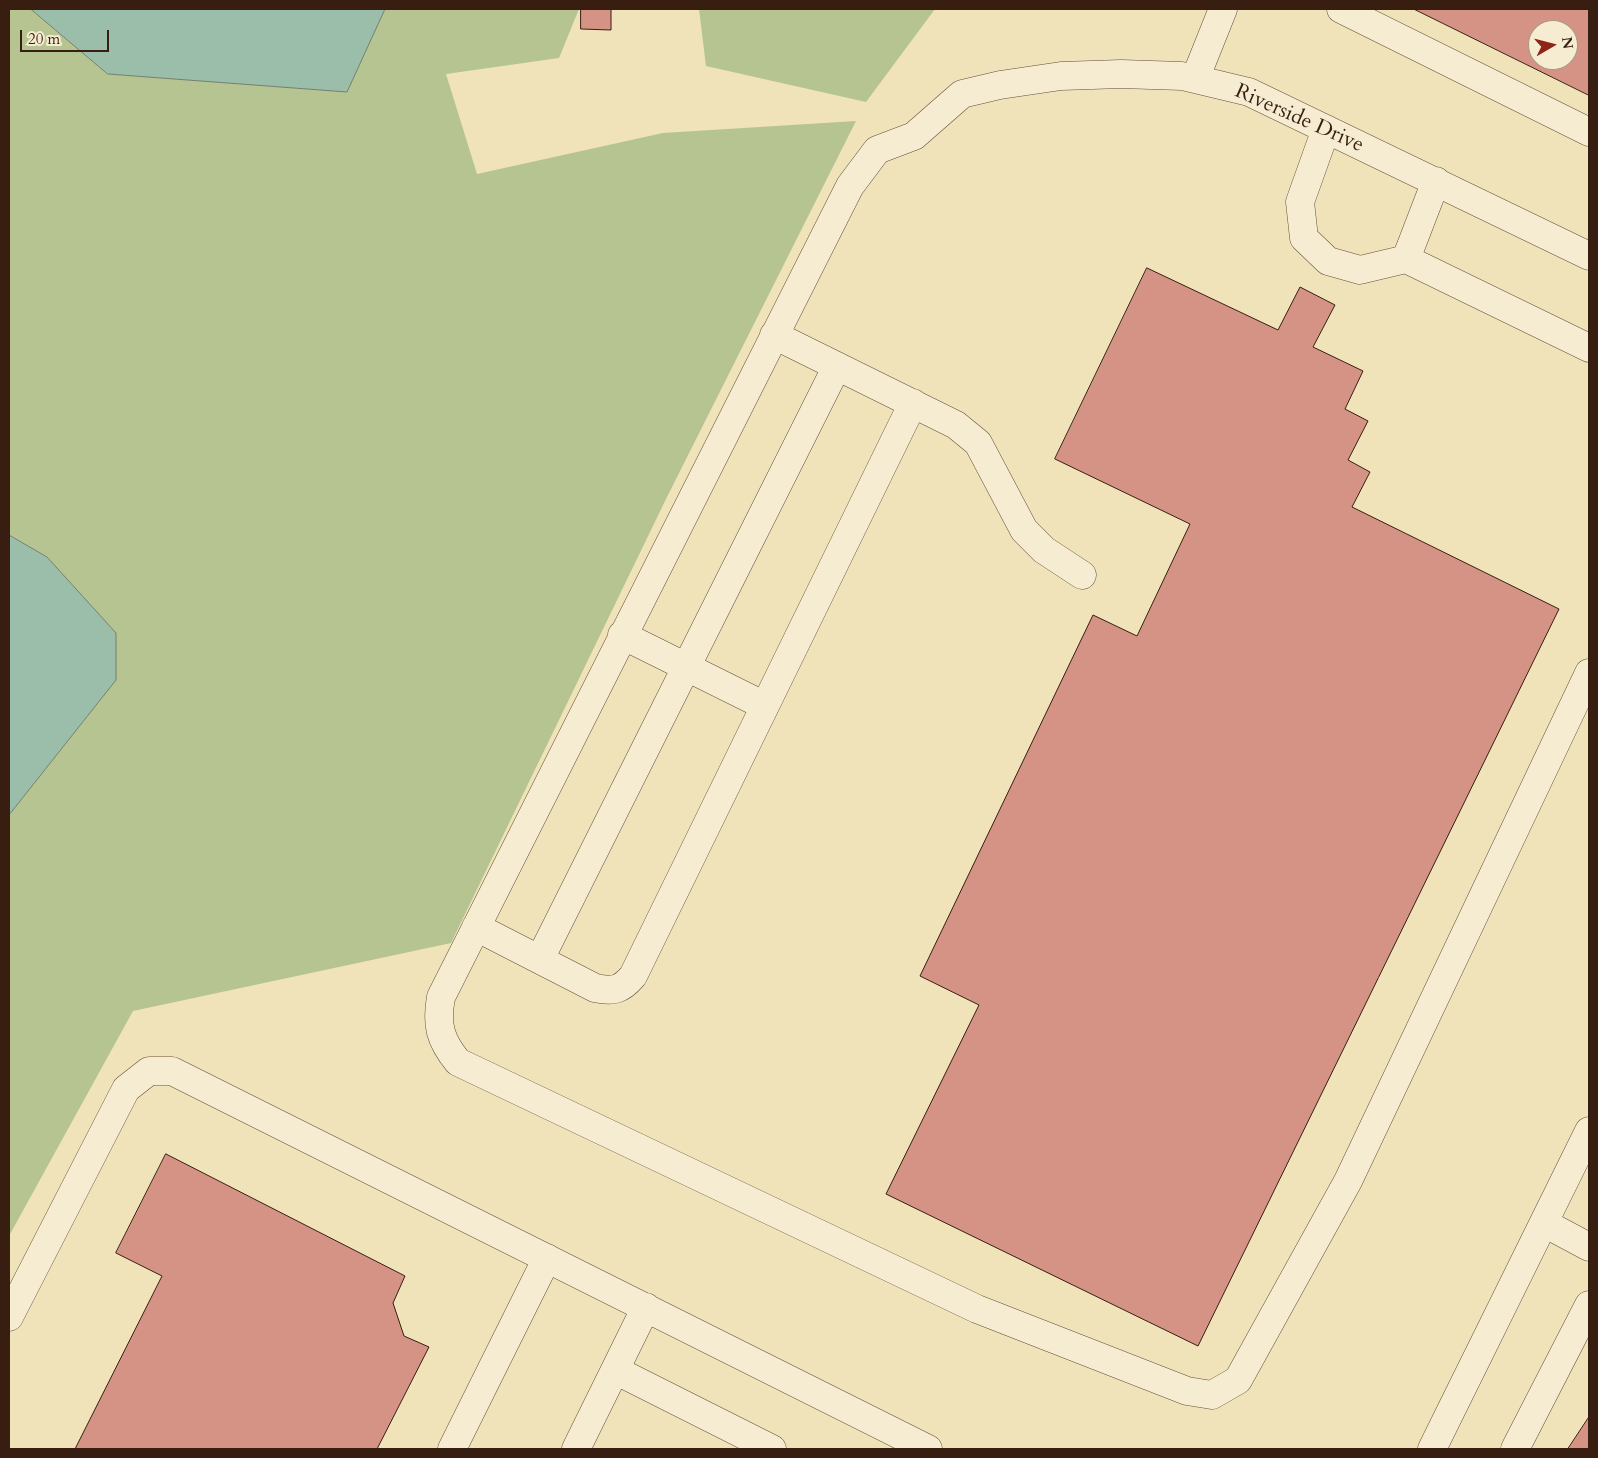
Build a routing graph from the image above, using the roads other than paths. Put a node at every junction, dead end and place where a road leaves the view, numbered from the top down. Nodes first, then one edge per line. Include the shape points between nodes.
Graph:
1 (1224, 9) edge
2 (1341, 9) edge
3 (1195, 79) junction
4 (1326, 129) junction
5 (1589, 132) edge
6 (1436, 182) junction
7 (1589, 256) edge
8 (1406, 259) junction
9 (774, 336) junction
10 (1589, 348) edge
11 (837, 366) junction
12 (913, 403) junction
13 (1082, 575) dead end
14 (622, 635) junction
15 (687, 667) junction
16 (1589, 673) edge
17 (765, 706) junction
18 (476, 926) junction
19 (540, 959) junction
20 (1589, 1132) edge
21 (1544, 1223) junction
22 (1589, 1246) edge
23 (547, 1258) junction
24 (1589, 1305) edge
25 (646, 1307) junction
26 (9, 1317) edge
27 (615, 1370) junction
28 (452, 1449) edge
29 (576, 1449) edge
30 (772, 1449) edge
31 (928, 1449) edge
32 (1432, 1449) edge
33 (1515, 1449) edge

1 - 3 street
2 - 5 street
3 - 4 street, Riverside Drive via 1249,92
3 - 9 street, Riverside Drive via 1121,74 1060,76 962,94 914,136 877,150 850,186
4 - 6 street, Riverside Drive
4 - 8 street via 1300,202 1304,238 1328,261 1360,270
6 - 7 street, Riverside Drive
6 - 8 street
8 - 10 street
9 - 11 street
9 - 14 street
11 - 12 street
11 - 15 street
12 - 13 street via 956,425 978,442 1024,530 1044,550
12 - 17 street
14 - 15 street
14 - 18 street
15 - 17 street
15 - 19 street
16 - 18 street via 1348,1181 1238,1380 1212,1395 1187,1391 977,1309 458,1062 446,1046 438,1018 441,996
17 - 19 street via 633,976 624,986 608,991
18 - 19 street
20 - 21 street
21 - 22 street
21 - 32 street
23 - 25 street
23 - 26 street via 172,1071 149,1071 126,1088
23 - 28 street
24 - 33 street
25 - 27 street
25 - 31 street
27 - 29 street
27 - 30 street

